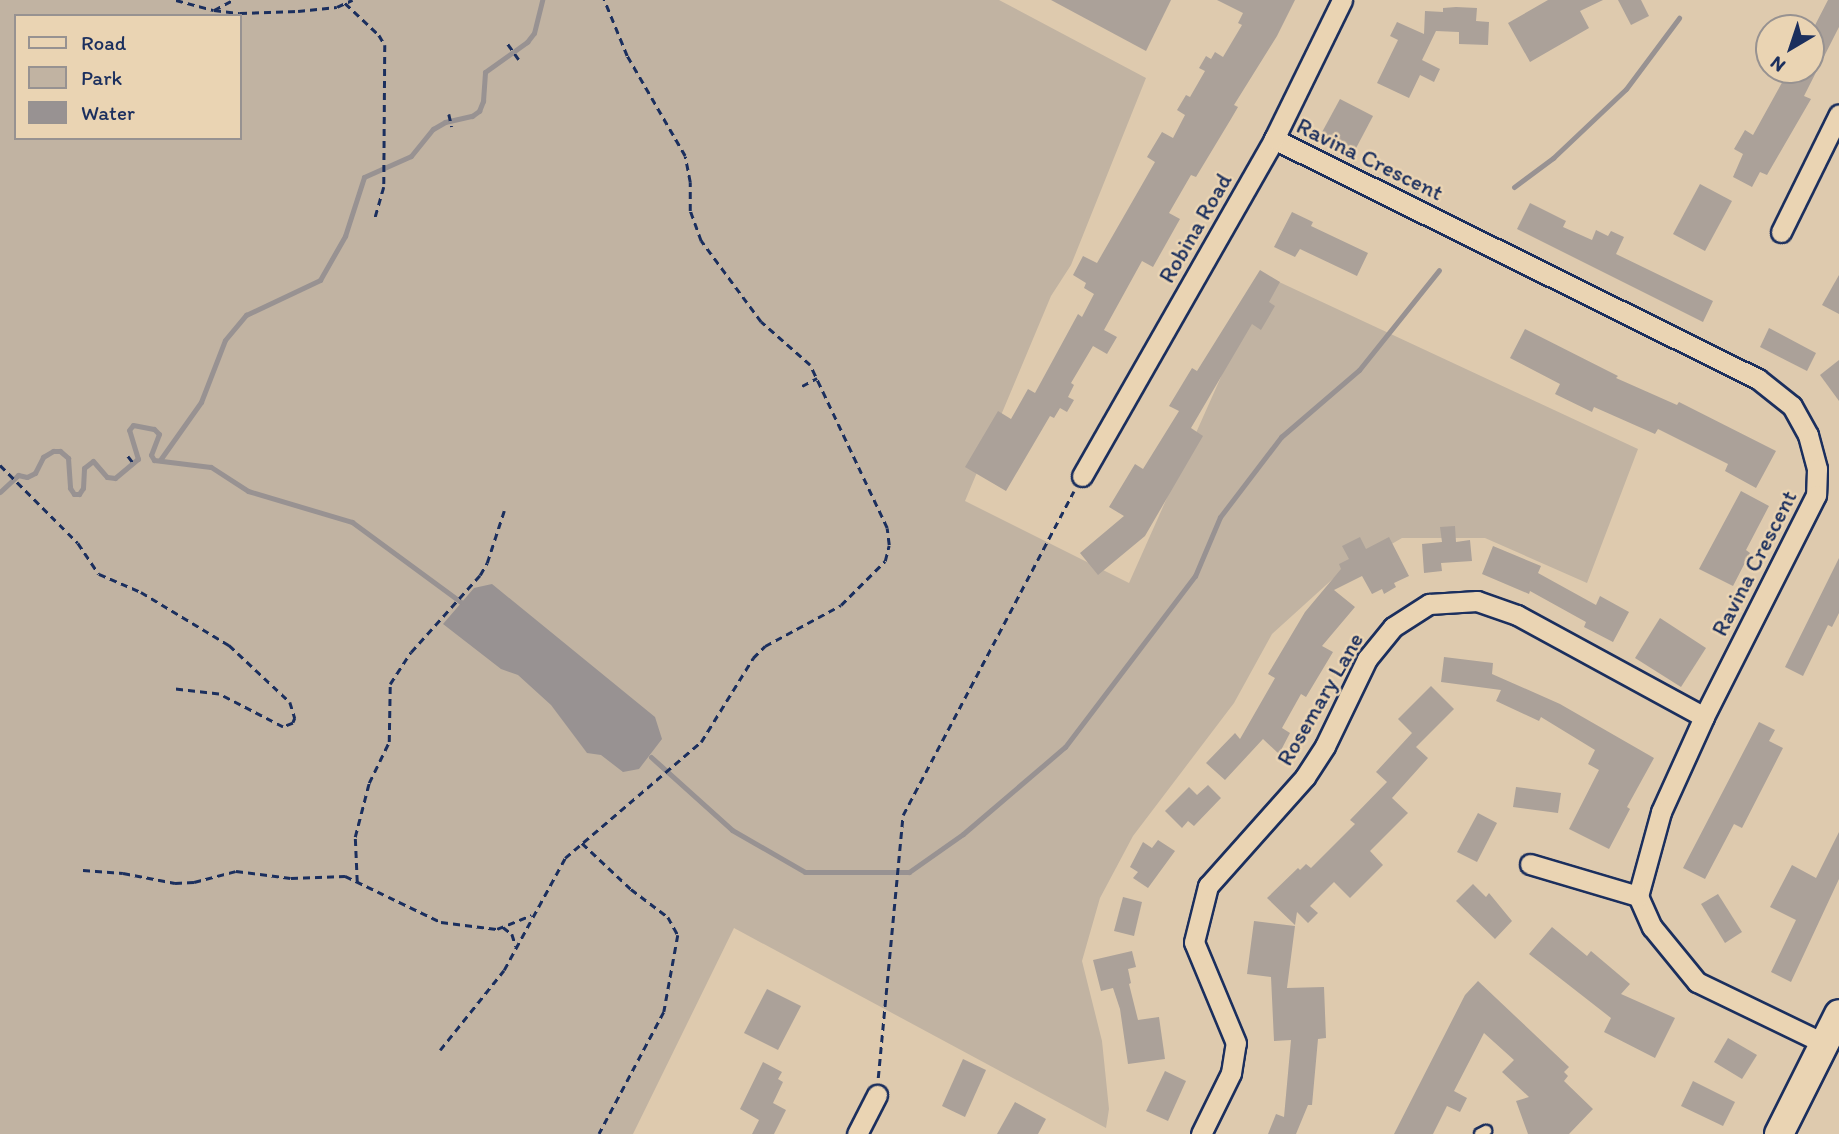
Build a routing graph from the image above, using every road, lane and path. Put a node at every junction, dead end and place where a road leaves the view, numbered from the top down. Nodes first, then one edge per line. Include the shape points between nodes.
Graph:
1 (176, 0) edge
2 (233, 0) edge
3 (352, 0) edge
4 (604, 0) edge
5 (1342, 0) edge
6 (345, 3) junction
7 (214, 10) junction
8 (508, 44) dead end
9 (519, 60) dead end
10 (449, 114) dead end
11 (1839, 114) edge
12 (452, 127) dead end
13 (1274, 139) junction
14 (374, 221) dead end
15 (1781, 232) dead end
16 (817, 378) junction
17 (802, 386) dead end
18 (128, 456) dead end
19 (0, 465) edge
20 (135, 465) dead end
21 (1082, 476) joint
22 (503, 511) dead end
23 (175, 689) dead end
24 (1703, 717) junction
25 (582, 843) junction
26 (1530, 864) dead end
27 (83, 870) dead end
28 (357, 882) junction
29 (1638, 896) junction
30 (534, 914) junction
31 (503, 927) junction
32 (516, 946) junction
33 (1839, 1014) edge
34 (1825, 1044) junction
35 (440, 1050) dead end
36 (877, 1095) joint
37 (599, 1134) edge
38 (857, 1134) edge
39 (1201, 1134) edge
40 (1779, 1134) edge

1 - 7 path
2 - 7 path
3 - 6 path
4 - 16 path via 627,56 685,156 690,211 701,241 753,314 799,354
5 - 13 street, Robina Road
6 - 7 path via 298,11
6 - 14 path via 385,45 383,197
8 - 9 path
10 - 12 path
11 - 15 street
13 - 21 street, Robina Road
13 - 24 street, Ravina Crescent via 1758,379 1792,406 1808,435 1817,469 1816,495
16 - 17 path
16 - 25 path via 887,528 885,561 841,606 765,646 752,658 701,742
18 - 20 path
19 - 23 path via 78,543 99,574 141,592 229,645 290,702 295,718 283,727 219,694
21 - 36 path via 903,816
22 - 28 path via 480,575 411,652 390,684 389,742 369,783 355,837
24 - 29 street, Ravina Crescent via 1661,812
24 - 39 street, Rosemary Lane via 1517,615 1477,601 1429,604 1393,627 1367,659 1325,747 1305,777 1208,886 1194,942 1236,1043 1231,1073
25 - 30 path via 565,858
25 - 37 path via 668,917 678,935 664,1012
26 - 29 street
27 - 28 path via 175,883 236,871 292,878 345,876
28 - 31 path via 441,922
29 - 34 street via 1652,927 1697,982
30 - 31 path
30 - 32 path
31 - 32 path
32 - 35 path via 504,970
33 - 34 main road
34 - 40 main road
36 - 38 street

